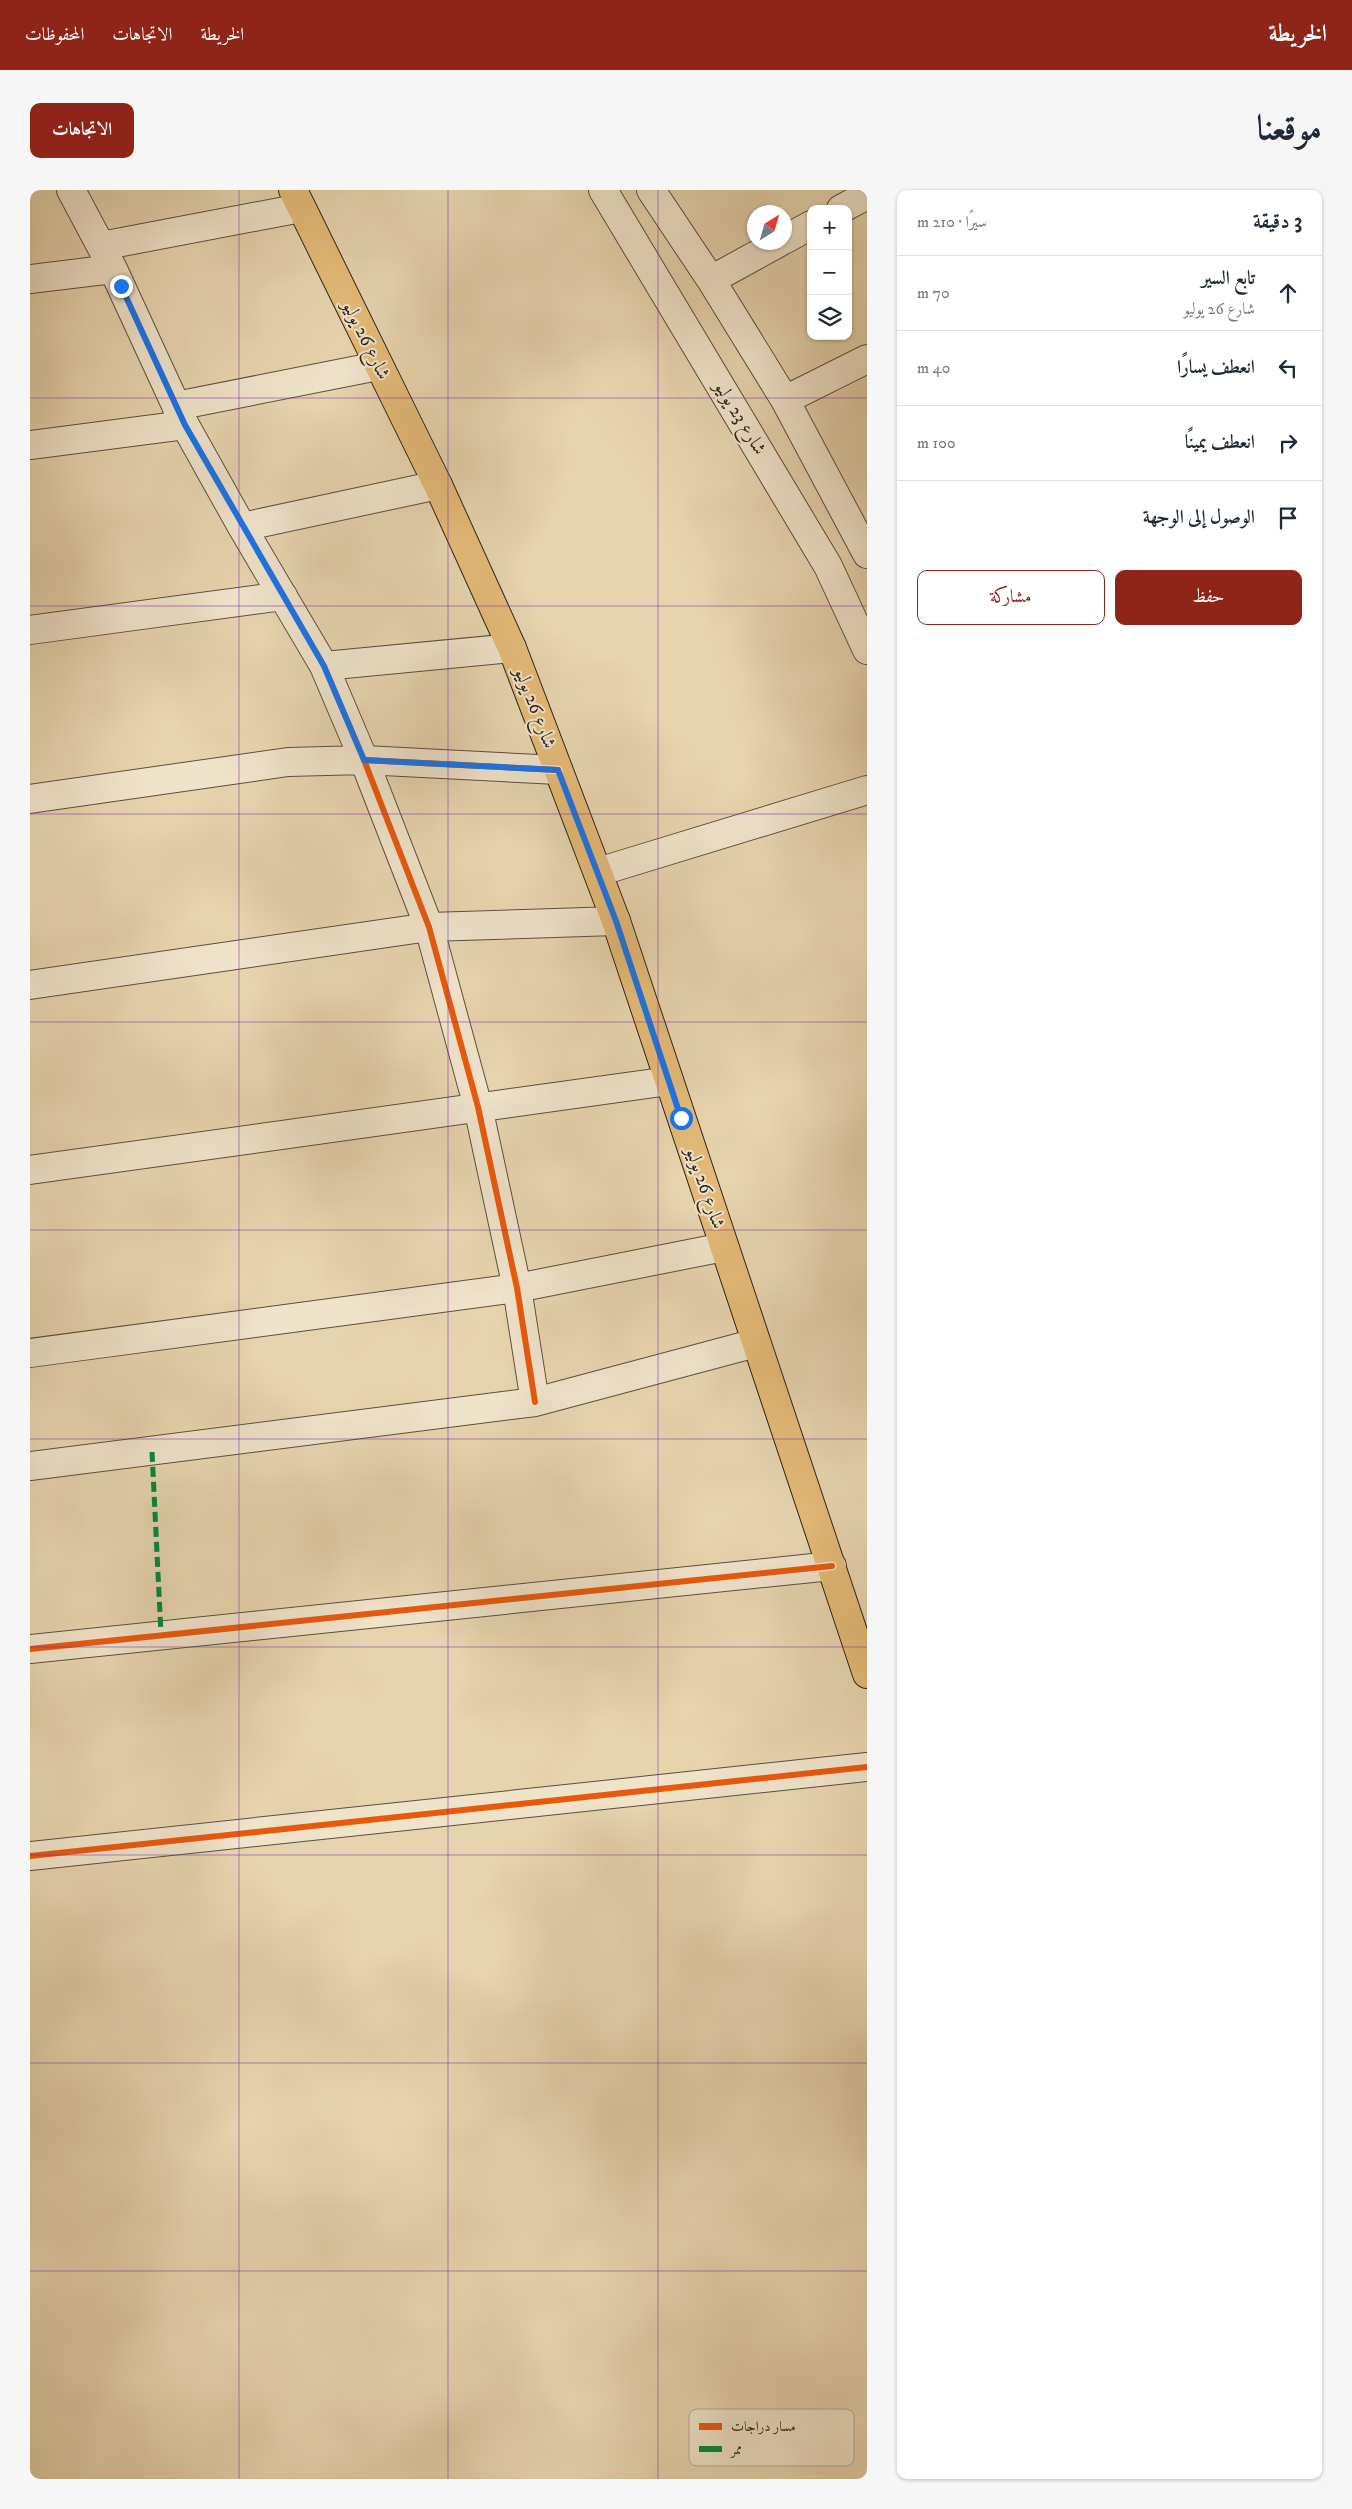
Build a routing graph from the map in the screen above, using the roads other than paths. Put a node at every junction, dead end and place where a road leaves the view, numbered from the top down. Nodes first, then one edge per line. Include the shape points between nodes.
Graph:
1 (71, 190) edge
2 (603, 190) edge
3 (651, 190) edge
4 (867, 195) edge
5 (297, 199) edge
6 (848, 205) edge
7 (807, 227) edge
8 (792, 236) edge
9 (765, 250) edge
10 (107, 257) junction
11 (30, 279) edge
12 (711, 280) junction
13 (867, 359) edge
14 (378, 366) junction
15 (785, 400) junction
16 (181, 415) junction
17 (30, 445) edge
18 (438, 485) junction
19 (242, 527) junction
20 (866, 551) edge
21 (283, 596) junction
22 (30, 630) edge
23 (512, 648) junction
24 (867, 650) edge
25 (324, 666) junction
26 (364, 760) junction
27 (558, 770) junction
28 (867, 790) edge
29 (30, 798) edge
30 (598, 872) junction
31 (616, 921) junction
32 (429, 927) junction
33 (30, 985) edge
34 (668, 1081) junction
35 (478, 1107) junction
36 (30, 1170) edge
37 (724, 1247) junction
38 (517, 1288) junction
39 (756, 1343) junction
40 (30, 1352) edge
41 (535, 1402) junction
42 (30, 1466) edge
43 (832, 1566) junction
44 (30, 1649) edge
45 (867, 1674) edge
46 (867, 1767) edge
47 (30, 1856) edge

1 - 10 street
2 - 24 street, شارع 23 يوليو via 828,566
3 - 12 street
4 - 6 street
5 - 10 street
5 - 14 main road, شارع 26 يوليو
7 - 8 street
9 - 12 street
10 - 11 street
10 - 16 street
12 - 15 street
13 - 15 street
14 - 16 street
14 - 18 main road, شارع 26 يوليو
15 - 20 street
16 - 17 street
16 - 19 street
18 - 19 street
18 - 23 main road, شارع 26 يوليو
19 - 21 street
21 - 22 street
21 - 25 street
23 - 25 street
23 - 27 main road, شارع 26 يوليو
25 - 26 street
26 - 27 street
26 - 29 street via 288,762
26 - 32 street
27 - 30 main road, شارع 26 يوليو
28 - 30 street
30 - 31 main road, شارع 26 يوليو
31 - 32 street
31 - 34 main road, شارع 26 يوليو
32 - 33 street
32 - 35 street
34 - 35 street
34 - 37 main road, شارع 26 يوليو
35 - 36 street
35 - 38 street
37 - 38 street
37 - 39 main road, شارع 26 يوليو
38 - 40 street
38 - 41 street
39 - 41 street
39 - 43 main road, شارع 26 يوليو
41 - 42 street
43 - 44 street
43 - 45 main road, شارع 26 يوليو
46 - 47 street

